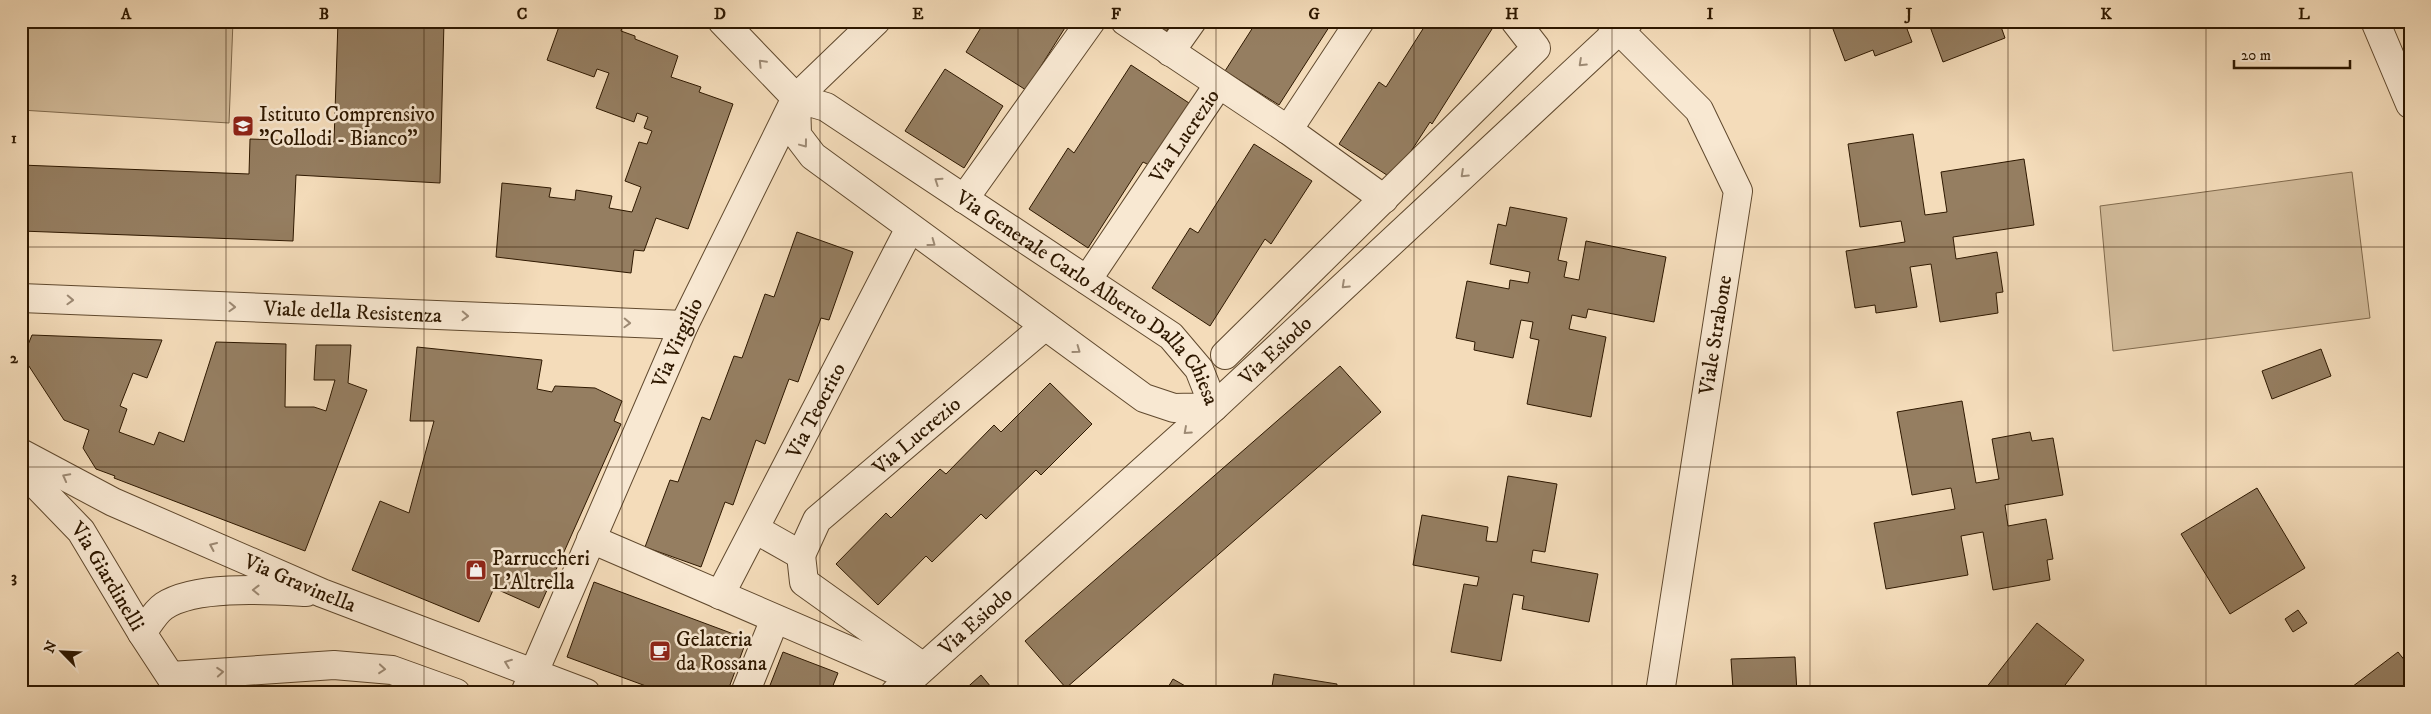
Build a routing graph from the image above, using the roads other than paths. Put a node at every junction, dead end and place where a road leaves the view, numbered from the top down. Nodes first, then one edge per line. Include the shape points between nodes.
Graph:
1 (722, 21) edge
2 (876, 21) edge
3 (1091, 21) edge
4 (1125, 21) edge
5 (1192, 21) edge
6 (1360, 21) edge
7 (1515, 21) edge
8 (2375, 21) edge
9 (1619, 24) edge
10 (1170, 52) junction
11 (1219, 84) junction
12 (796, 98) junction
13 (2410, 104) edge
14 (1288, 130) junction
15 (964, 199) junction
16 (1384, 199) junction
17 (910, 228) junction
18 (1087, 280) junction
19 (21, 298) edge
20 (684, 325) junction
21 (1045, 326) junction
22 (1225, 355) dead end
23 (1214, 407) junction
24 (21, 454) edge
25 (21, 469) edge
26 (755, 529) junction
27 (591, 539) junction
28 (801, 555) junction
29 (322, 593) junction
30 (720, 595) junction
31 (775, 618) junction
32 (142, 633) junction
33 (909, 679) edge
34 (529, 682) edge
35 (176, 684) edge
36 (455, 692) edge
37 (447, 693) edge
38 (586, 693) edge
39 (745, 693) edge
40 (1660, 693) edge

12 -> 1 street
2 - 12 street, Via Virgilio
3 - 15 street
4 - 10 street
5 - 10 street
6 - 14 street
7 - 16 street, Via Esiodo via 1536,48
8 - 13 street
9 -> 23 street, Via Esiodo
9 - 40 street, Viale Strabone via 1699,110 1738,191
10 - 11 street
11 - 14 street, Via Lucrezio
11 - 18 street, Via Lucrezio
15 -> 12 street, Via Generale Carlo Alberto Dalla Chiesa via 826,107
12 -> 17 street, Via Generale Carlo Alberto Dalla Chiesa via 797,135 813,156
12 - 20 street, Via Virgilio
14 - 16 street, Via Lucrezio
15 - 18 street, Via Generale Carlo Alberto Dalla Chiesa
16 - 22 street, Via Esiodo
17 -> 21 street, Via Generale Carlo Alberto Dalla Chiesa
17 - 26 street, Via Teocrito
18 - 23 street, Via Generale Carlo Alberto Dalla Chiesa via 1171,336 1199,369
19 -> 20 street, Viale della Resistenza
20 - 27 street, Via Virgilio
21 -> 23 street, Via Generale Carlo Alberto Dalla Chiesa via 1144,398 1174,408
21 - 28 street, Via Lucrezio via 817,520
23 -> 33 street, Via Esiodo
29 -> 24 street, Via Gravinella via 114,502
25 - 32 street, Via Giardinelli via 81,531
26 - 28 street
26 - 30 street, Via Teocrito
27 - 30 street
27 - 34 street, Via Virgilio
28 - 33 street via 804,582
29 -> 32 street via 251,590 184,597 162,607
34 -> 29 street, Via Gravinella
30 - 31 street
31 - 33 street
31 - 39 street
32 - 35 street, Via Giardinelli
34 - 38 street, Via Gravinella
35 -> 36 street via 334,665 392,670
36 - 37 street

